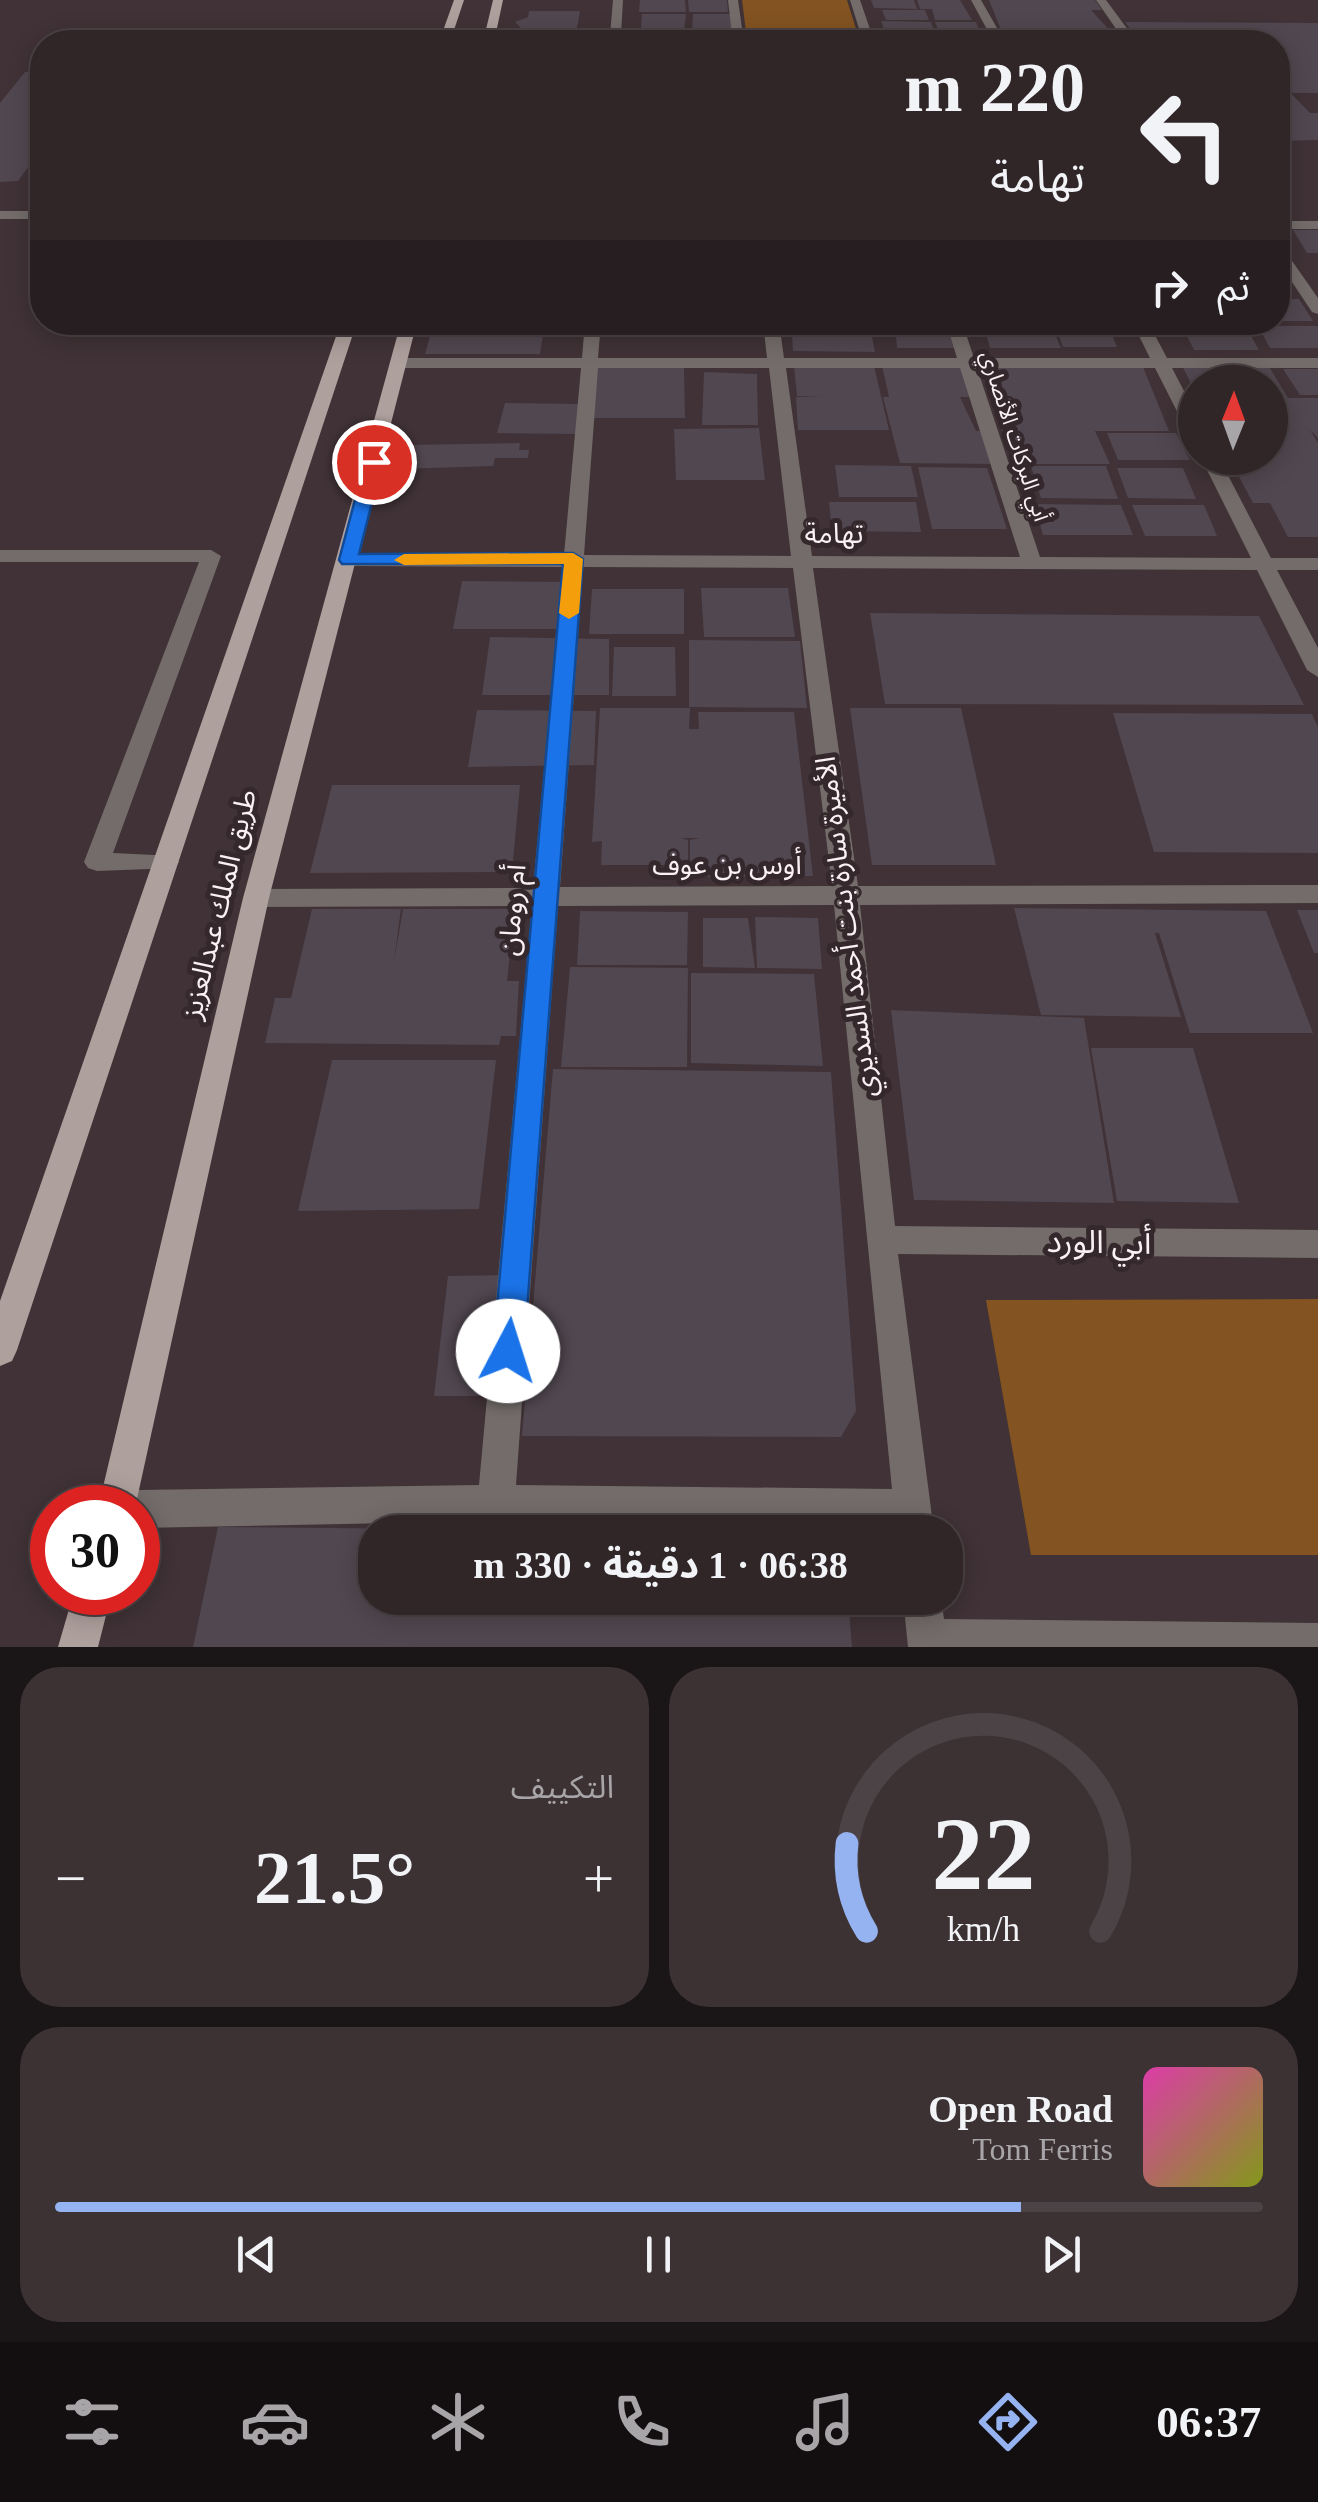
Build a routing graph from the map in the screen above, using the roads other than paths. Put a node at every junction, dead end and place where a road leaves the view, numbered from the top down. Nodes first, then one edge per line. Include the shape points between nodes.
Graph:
1 (459, 0) edge
2 (498, 0) edge
3 (618, 0) edge
4 (733, 0) edge
5 (855, 0) edge
6 (976, 0) edge
7 (1101, 0) edge
8 (448, 30) edge
9 (491, 30) edge
10 (616, 30) edge
11 (737, 30) edge
12 (865, 30) edge
13 (992, 30) edge
14 (1122, 30) edge
15 (0, 200) edge
16 (30, 206) edge
17 (30, 209) edge
18 (0, 215) edge
19 (1290, 225) edge
20 (1318, 226) edge
21 (1290, 268) edge
22 (1318, 309) edge
23 (345, 335) edge
24 (406, 335) edge
25 (591, 335) edge
26 (773, 335) edge
27 (958, 335) edge
28 (1146, 335) edge
29 (590, 360) junction
30 (776, 361) junction
31 (967, 361) junction
32 (399, 362) junction
33 (1160, 362) junction
34 (1318, 363) edge
35 (1178, 396) edge
36 (1219, 475) edge
37 (0, 556) edge
38 (573, 559) junction
39 (348, 560) junction
40 (800, 561) junction
41 (1032, 563) junction
42 (1265, 564) junction
43 (1318, 564) edge
44 (1318, 670) edge
45 (166, 862) junction
46 (1318, 894) edge
47 (546, 896) junction
48 (846, 896) junction
49 (256, 898) junction
50 (880, 1240) junction
51 (1318, 1244) edge
52 (0, 1350) edge
53 (121, 1485) edge
54 (496, 1502) junction
55 (160, 1509) edge
56 (797, 1515) edge
57 (912, 1515) edge
58 (87, 1615) edge
59 (924, 1615) edge
60 (927, 1642) edge
61 (1318, 1644) edge
62 (78, 1647) edge

1 - 8 main road
2 - 9 main road
3 - 10 street
4 - 11 street
5 - 12 street
6 - 13 street
7 - 14 street
15 - 16 street
17 - 18 street
19 - 20 street
21 - 22 street
23 - 45 main road, طريق الملك عبدالعزيز
24 - 32 main road, طريق الملك عبدالعزيز
25 - 29 street, أم رومان
26 - 30 street, الأميرة سارة بنت أحمد السديري
27 - 31 street, أبي البركات الأنصاري
28 - 33 street
29 - 30 street
29 - 32 street
29 - 38 street, أم رومان
30 - 31 street
30 - 40 street, الأميرة سارة بنت أحمد السديري
31 - 33 street
31 - 41 street, أبي البركات الأنصاري
32 - 39 main road, طريق الملك عبدالعزيز
33 - 34 street
33 - 35 street
36 - 42 street
37 - 45 street via 211,556 96,862
38 - 39 street, تهامة
38 - 40 street, تهامة
38 - 47 street, أم رومان
39 - 49 main road, طريق الملك عبدالعزيز
40 - 41 street, تهامة
40 - 48 street, الأميرة سارة بنت أحمد السديري
41 - 42 street, تهامة
42 - 43 street, تهامة
42 - 44 street
45 - 52 main road, طريق الملك عبدالعزيز
46 - 48 street, أوس بن عوف
47 - 48 street, أوس بن عوف
47 - 49 street, أوس بن عوف
47 - 54 street, أم رومان
48 - 50 street, الأميرة سارة بنت أحمد السديري
49 - 53 main road, طريق الملك عبدالعزيز
50 - 51 street, أبي الورد
50 - 57 street, الأميرة سارة بنت أحمد السديري
54 - 55 street
54 - 56 street
58 - 62 main road
59 - 60 street
60 - 61 street

